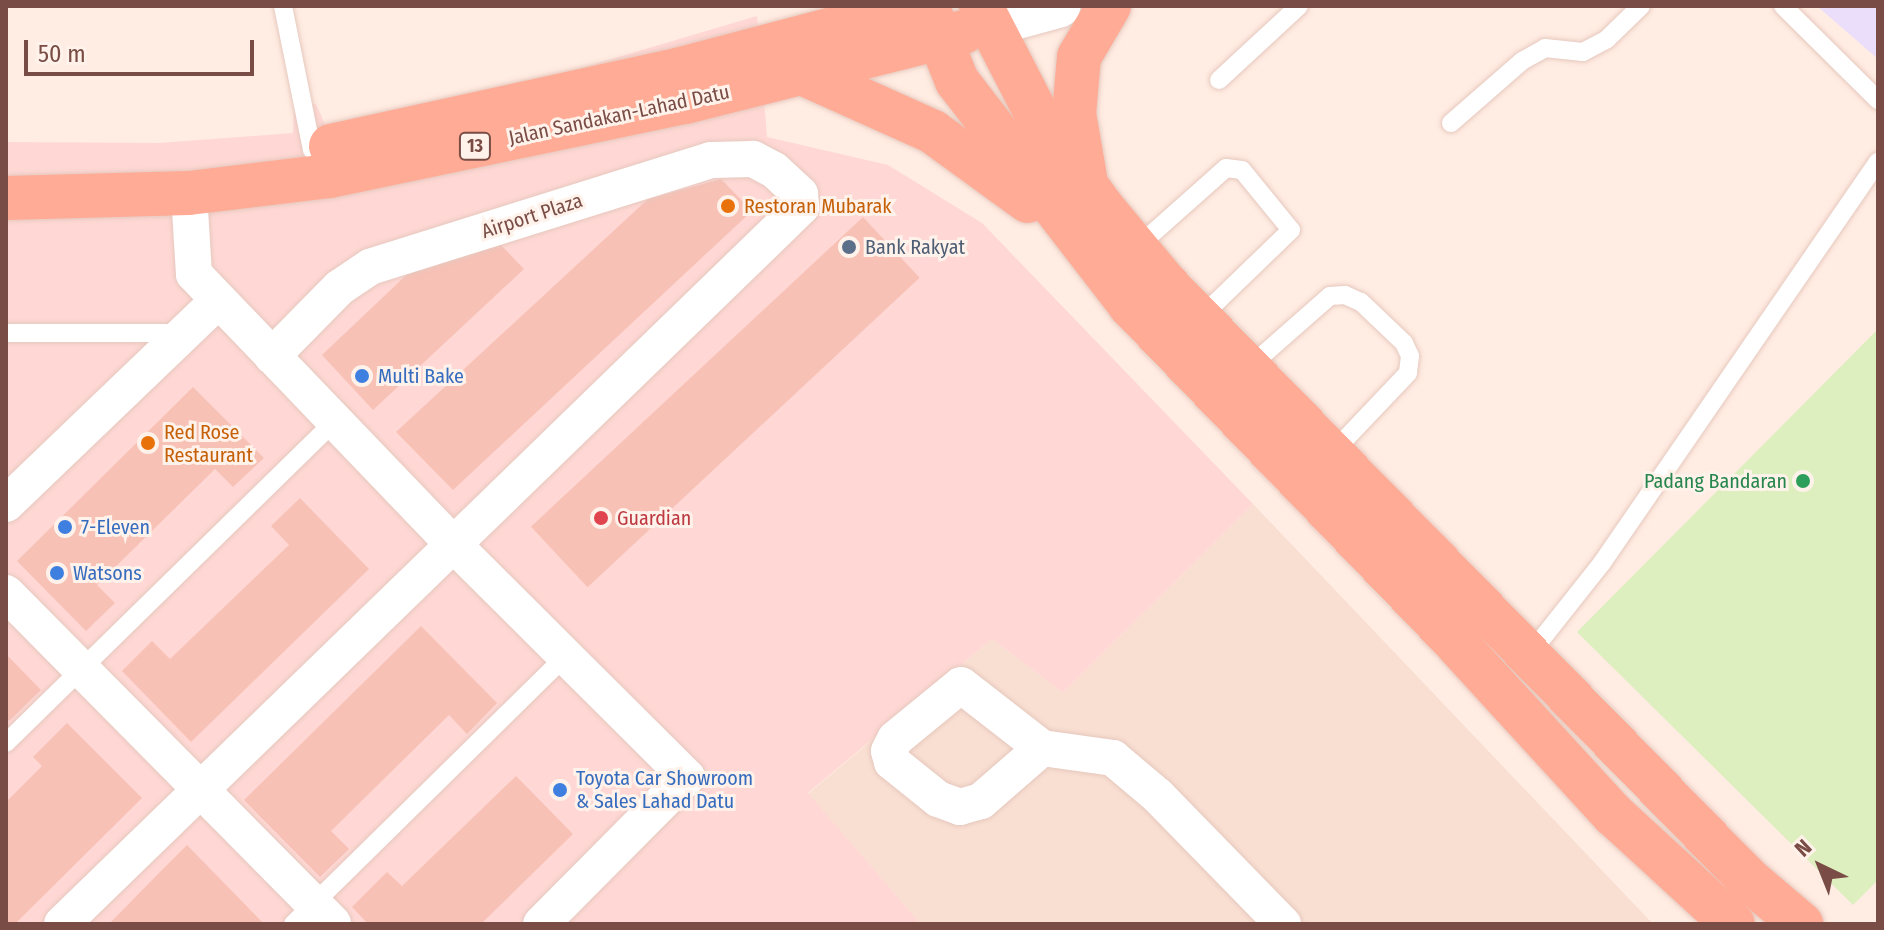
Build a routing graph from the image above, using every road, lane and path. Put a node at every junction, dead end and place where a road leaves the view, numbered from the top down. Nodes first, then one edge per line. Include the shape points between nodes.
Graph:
1 (283, 6) edge
2 (1058, 6) edge
3 (1109, 6) edge
4 (1299, 6) edge
5 (1641, 6) edge
6 (1783, 6) edge
7 (985, 15) edge
8 (928, 17) edge
9 (802, 73) junction
10 (1219, 80) dead end
11 (1878, 100) edge
12 (1451, 123) dead end
13 (312, 150) junction
14 (1878, 162) edge
15 (6, 174) edge
16 (1087, 187) junction
17 (189, 193) junction
18 (6, 198) edge
19 (1079, 244) junction
20 (1136, 248) junction
21 (218, 301) junction
22 (1200, 318) junction
23 (6, 333) edge
24 (185, 333) junction
25 (272, 356) junction
26 (1248, 368) junction
27 (336, 420) junction
28 (1331, 454) junction
29 (6, 504) edge
30 (451, 542) junction
31 (6, 593) edge
32 (1529, 655) junction
33 (565, 657) junction
34 (82, 670) junction
35 (6, 743) edge
36 (1042, 748) dead end
37 (198, 789) junction
38 (313, 917) edge
39 (62, 924) edge
40 (541, 924) edge
41 (1283, 924) edge
42 (1733, 924) edge
43 (1801, 924) edge

1 - 13 lane
2 - 7 main road
3 - 16 highway via 1079,57 1074,88
4 - 10 lane
5 - 12 lane via 1607,39 1583,52 1545,48 1522,61
6 - 11 lane
7 - 8 highway, Jalan Sandakan-Lahad Datu / 13
7 - 16 highway via 1038,117
8 - 9 highway, Jalan Sandakan-Lahad Datu / 13
8 - 13 highway, Jalan Sandakan-Lahad Datu / 13
8 - 19 highway via 965,91
9 - 17 highway, Jalan Sandakan-Lahad Datu / 13 via 428,157 267,186
9 - 19 highway via 933,132 982,164
13 - 15 highway, Jalan Sandakan-Lahad Datu / 13 via 187,167
14 - 32 lane via 1602,563
16 - 20 highway
17 - 18 highway, Jalan Sandakan-Lahad Datu / 13
17 - 21 street via 194,274
19 - 42 highway via 1184,364 1386,568 1614,815
20 - 22 highway
20 - 22 lane via 1226,168 1242,170 1291,230
21 - 24 street
21 - 25 street
22 - 26 highway
23 - 24 lane
24 - 29 street
25 - 27 street
25 - 30 street, Airport Plaza via 340,287 370,267 711,160 753,159 800,194 801,207
26 - 28 highway
26 - 28 lane via 1330,296 1361,302 1404,343 1410,356 1408,373
27 - 30 street
27 - 34 lane
28 - 32 highway
30 - 33 street
30 - 37 street
31 - 34 street
32 - 43 highway via 1748,879
33 - 38 lane
33 - 40 street via 687,777
34 - 35 lane
34 - 37 street
36 - 41 street via 1113,758 1158,796
37 - 38 street
37 - 39 street

